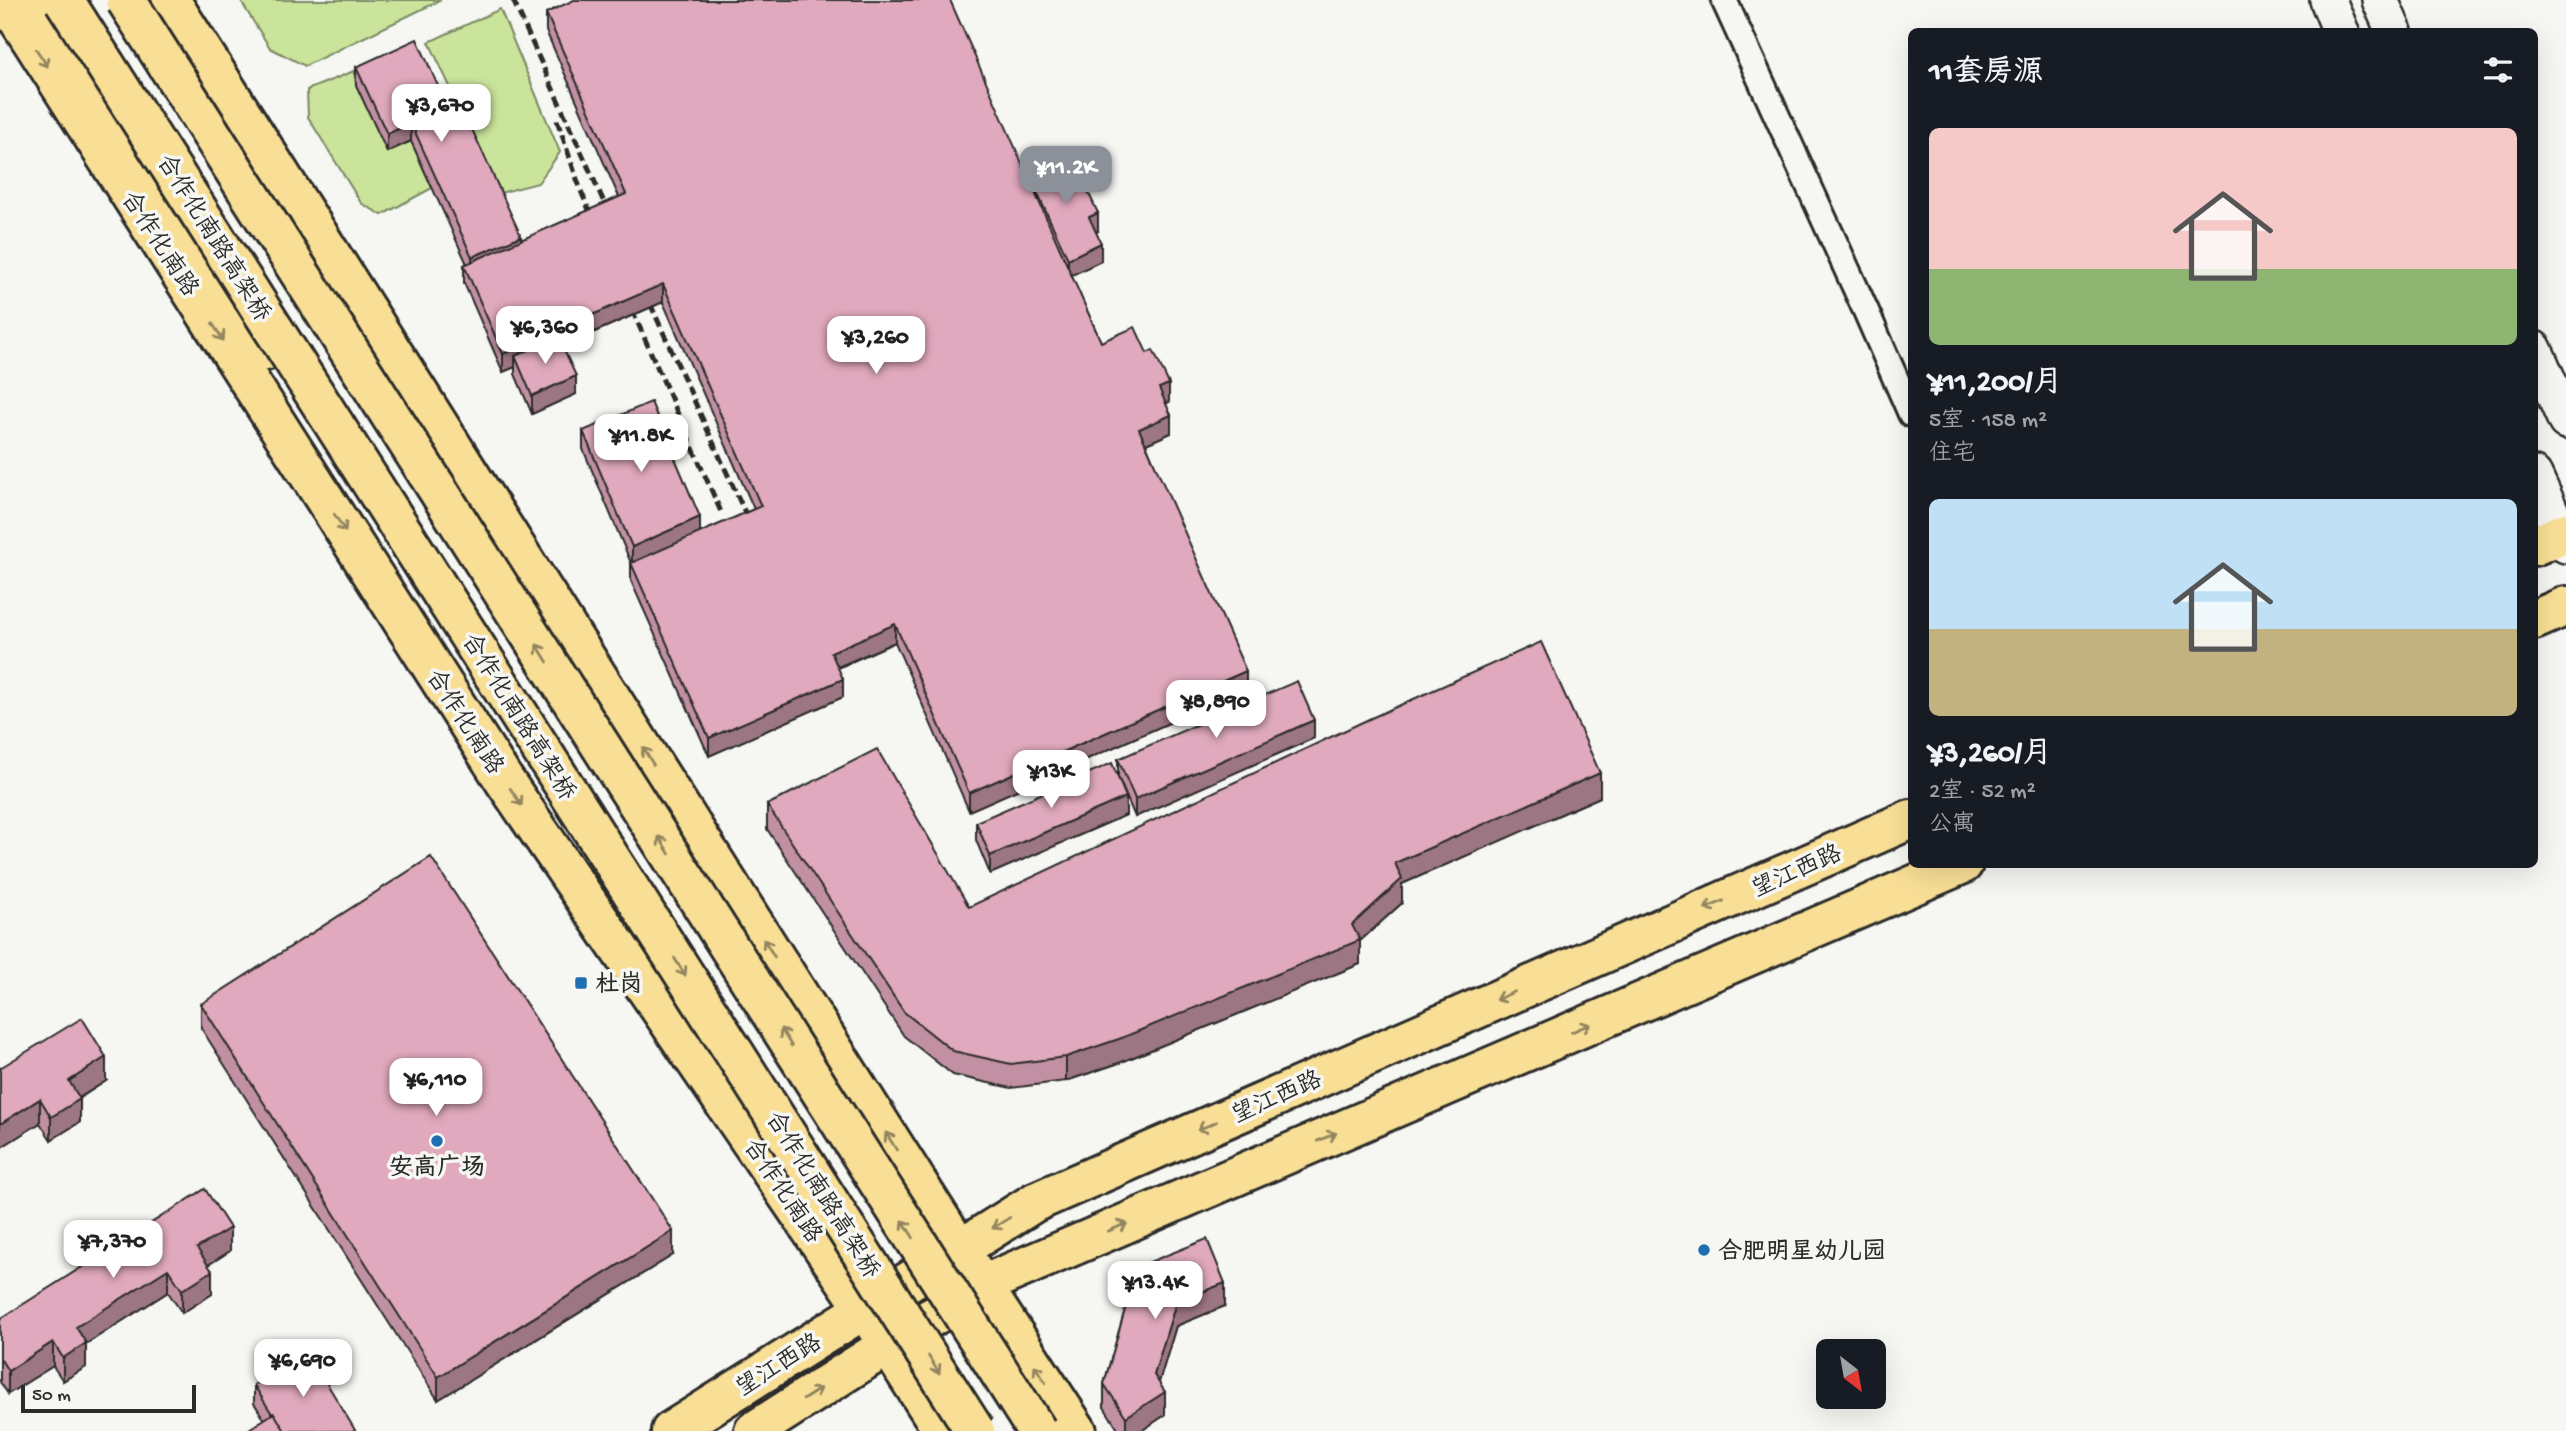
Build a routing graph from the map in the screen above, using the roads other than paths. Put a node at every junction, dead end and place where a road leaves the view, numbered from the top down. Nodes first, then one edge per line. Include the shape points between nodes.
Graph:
1 (6, 0) edge
2 (38, 0) edge
3 (64, 0) edge
4 (126, 0) edge
5 (170, 0) edge
6 (1724, 0) edge
7 (2328, 0) edge
8 (2380, 0) edge
9 (2339, 28) edge
10 (2392, 28) edge
11 (2538, 358) edge
12 (1908, 407) edge
13 (2566, 421) edge
14 (2538, 487) edge
15 (2556, 540) edge
16 (2566, 606) edge
17 (2538, 618) edge
18 (1908, 820) edge
19 (1954, 868) edge
20 (649, 918) junction
21 (960, 1249) junction
22 (982, 1285) junction
23 (865, 1309) junction
24 (889, 1345) junction
25 (671, 1431) edge
26 (754, 1431) edge
27 (943, 1431) edge
28 (975, 1431) edge
29 (1037, 1431) edge
30 (1077, 1431) edge

1 -> 23 main road, 合作化南路 via 504,780
2 - 20 main road, bridge via 437,616 540,769
3 - 20 main road, 合作化南路高架桥, bridge
29 -> 4 main road, bridge
21 -> 5 main road
6 - 12 street
7 - 9 street
8 - 10 street
11 - 13 street
14 - 15 street
16 - 17 main road
18 -> 21 main road, 望江西路 via 1035,1202
22 -> 19 main road, 望江西路
20 -> 28 main road, 合作化南路高架桥, bridge
21 - 22 main road
21 - 23 main road, 望江西路
22 - 24 main road, 望江西路
30 -> 22 main road
23 - 24 main road, 合作化南路
23 - 25 main road, 望江西路
26 -> 24 main road, 望江西路
24 - 27 main road, 合作化南路

